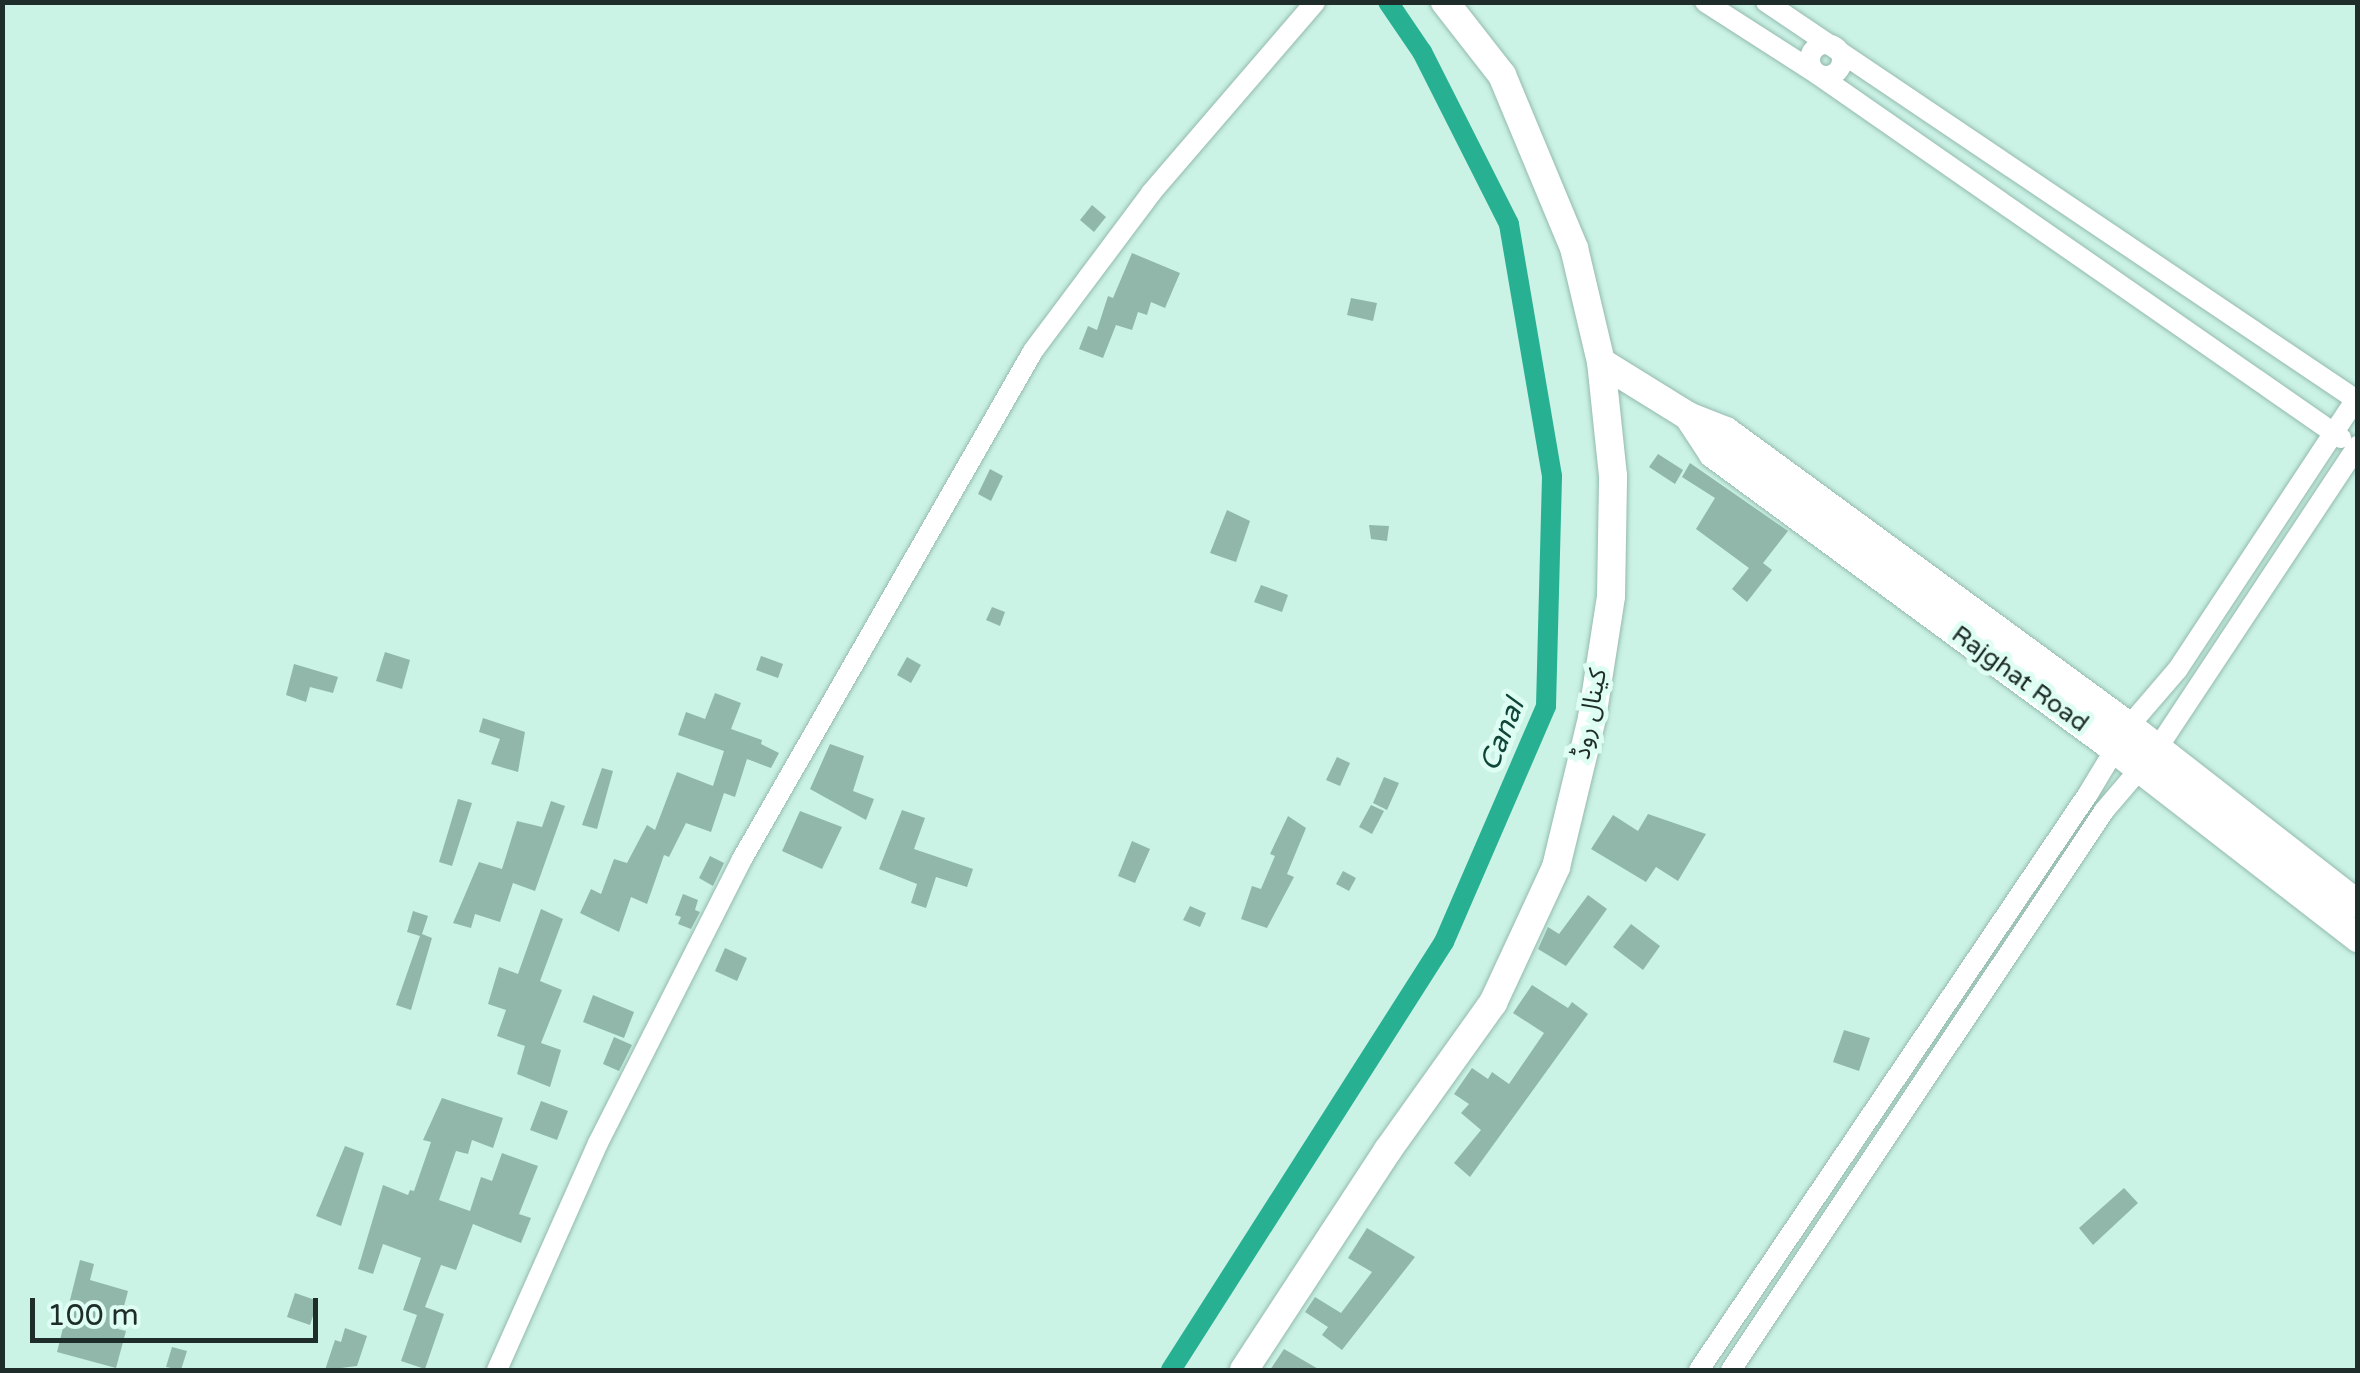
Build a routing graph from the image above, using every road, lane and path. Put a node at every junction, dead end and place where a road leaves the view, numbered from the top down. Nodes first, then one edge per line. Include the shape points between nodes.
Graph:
1 (1315, 2) edge
2 (1445, 2) edge
3 (1704, 2) edge
4 (1766, 2) edge
5 (1835, 46) junction
6 (1818, 74) junction
7 (1601, 362) junction
8 (2357, 400) edge
9 (2334, 433) junction
10 (2356, 446) edge
11 (2252, 557) junction
12 (2275, 570) junction
13 (2122, 738) junction
14 (2150, 759) junction
15 (2050, 848) junction
16 (2071, 862) junction
17 (2358, 904) edge
18 (2358, 938) edge
19 (1714, 1348) junction
20 (1733, 1367) edge
21 (497, 1370) edge
22 (1244, 1370) edge
23 (1700, 1370) edge

1 - 21 street via 1151,193 1033,351 742,858 598,1143
2 - 7 street, کینال روڈ via 1502,75 1574,248
3 - 6 street
4 - 5 street
5 - 6 street via 1840,69
5 - 8 street
6 - 9 street
7 - 13 street, Rajghat Road via 1688,416 1714,454
7 - 22 street, کینال روڈ via 1613,476 1610,596 1592,718 1556,866 1493,1003
8 - 9 street
9 - 10 street
9 - 11 street
10 - 12 street
11 - 12 street
11 - 13 street via 2178,669
12 - 14 street
13 - 14 street, Rajghat Road
13 - 15 street
14 - 16 street
14 - 17 street, Rajghat Road
14 - 18 street, Rajghat Road
15 - 16 street
15 - 19 street
16 - 20 street
19 - 20 street
19 - 23 street

